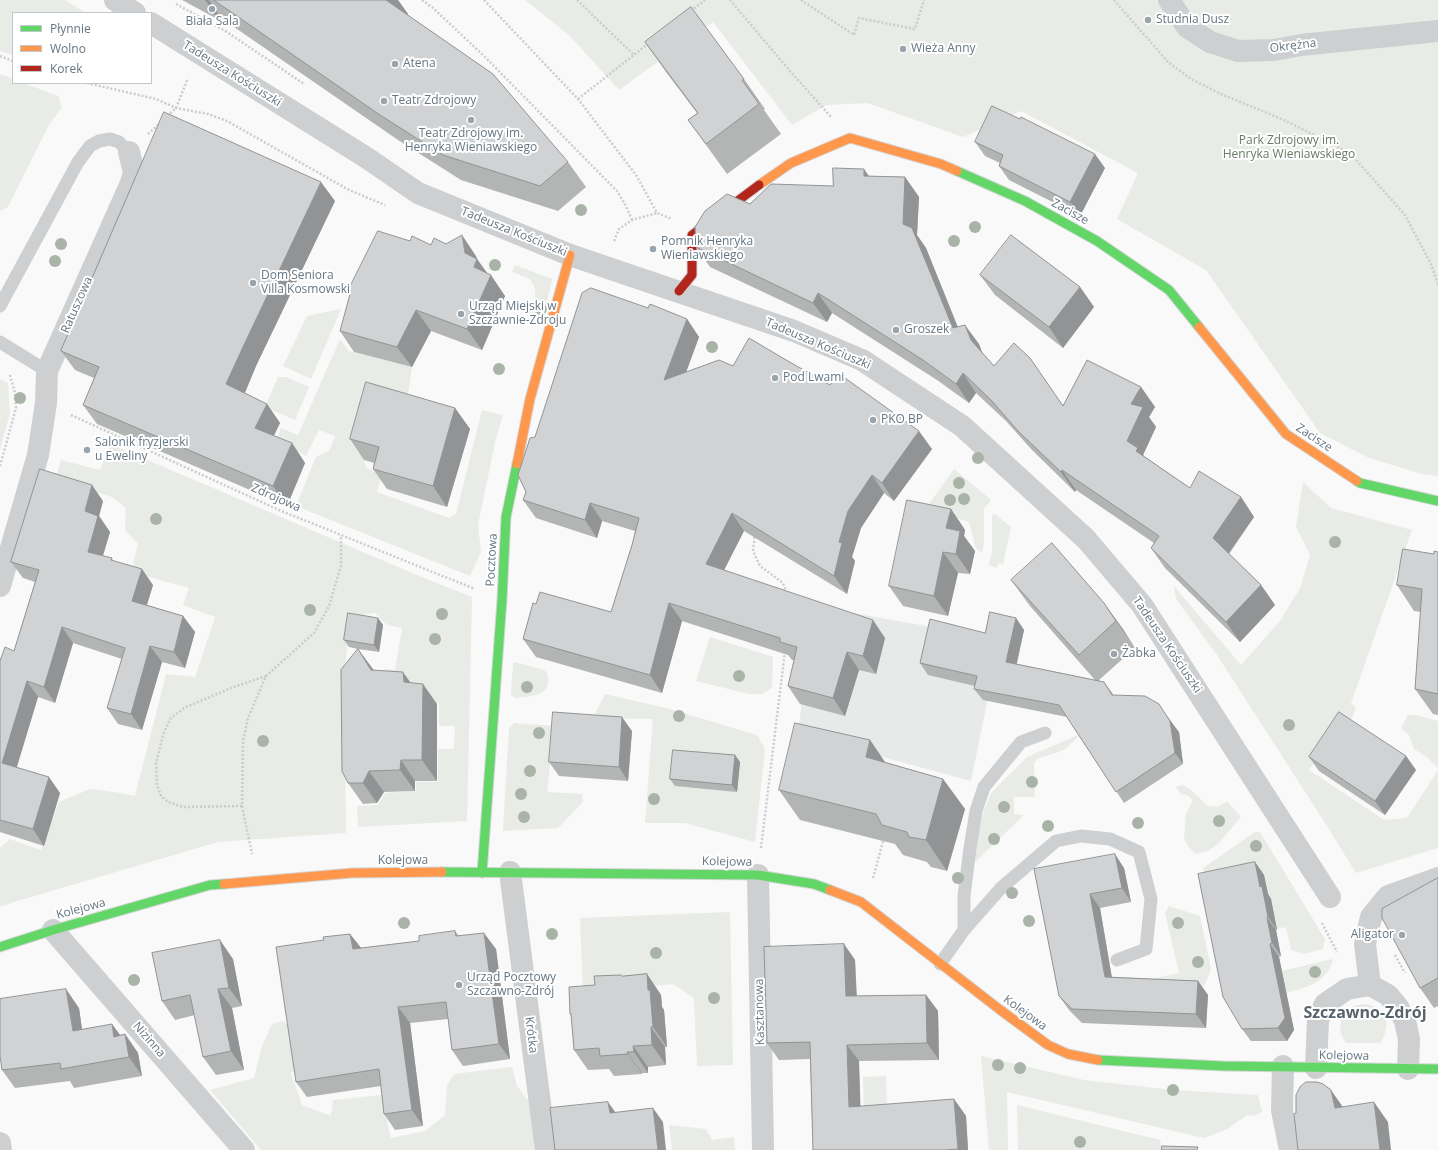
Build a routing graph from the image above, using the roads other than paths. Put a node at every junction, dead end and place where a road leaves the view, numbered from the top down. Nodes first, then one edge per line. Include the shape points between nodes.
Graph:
1 (115, 0) edge
2 (1169, 0) edge
3 (133, 12) edge
4 (152, 24) edge
5 (1438, 31) edge
6 (129, 152) joint
7 (570, 255) junction
8 (679, 291) junction
9 (0, 306) edge
10 (0, 342) edge
11 (47, 370) junction
12 (1438, 501) edge
13 (0, 586) edge
14 (1045, 733) dead end
15 (510, 872) junction
16 (482, 873) junction
17 (758, 874) junction
18 (1438, 878) edge
19 (1330, 897) dead end
20 (53, 930) junction
21 (964, 930) junction
22 (0, 947) edge
23 (1117, 960) dead end
24 (940, 964) junction
25 (1370, 985) junction
26 (1283, 1066) junction
27 (1316, 1068) junction
28 (1438, 1068) edge
29 (1408, 1069) junction
30 (0, 1143) edge
31 (1, 1150) edge
32 (244, 1150) edge
33 (546, 1150) edge
34 (762, 1150) edge
35 (1290, 1150) edge

1 - 3 street
2 - 5 street, Okrężna via 1187,27 1210,42 1238,51 1274,50
4 - 7 street, Tadeusza Kościuszki via 367,158 418,193
6 - 9 lane via 119,142 110,139 90,146 78,162
6 - 11 street, Ratuszowa via 134,172 131,183
7 - 8 street, Tadeusza Kościuszki
7 - 16 street, Pocztowa via 530,399 506,517
8 - 12 street, Zacisze via 692,275 692,235 791,163 850,138 941,164 1025,201 1097,241 1169,290 1286,434 1360,483
8 - 19 street, Tadeusza Kościuszki via 794,331 862,360 962,426 1086,539 1142,605
10 - 11 lane
11 - 13 street, Ratuszowa via 46,403 38,455
14 - 21 lane via 1021,742 984,787 976,811 970,848 964,896
15 - 16 street, Kolejowa
15 - 17 street, Kolejowa
15 - 33 street, Krótka
16 - 20 street, Kolejowa via 352,873 210,885
17 - 24 street, Kolejowa via 814,884 861,902
17 - 34 street, Kasztanowa
18 - 25 street via 1388,896 1371,917 1366,944
20 - 22 street, Kolejowa
20 - 32 street, Nizinna
21 - 23 lane via 1001,888 1056,841 1081,836 1110,839 1139,852 1152,899 1146,948
21 - 24 lane
24 - 26 street, Kolejowa via 1048,1045 1068,1054 1098,1060
25 - 27 street via 1347,989 1325,1004 1318,1020
25 - 29 street via 1388,995 1406,1020 1409,1039
26 - 27 street, Kolejowa
26 - 35 street via 1282,1110
27 - 29 street, Kolejowa
28 - 29 street, Kolejowa
30 - 31 street

